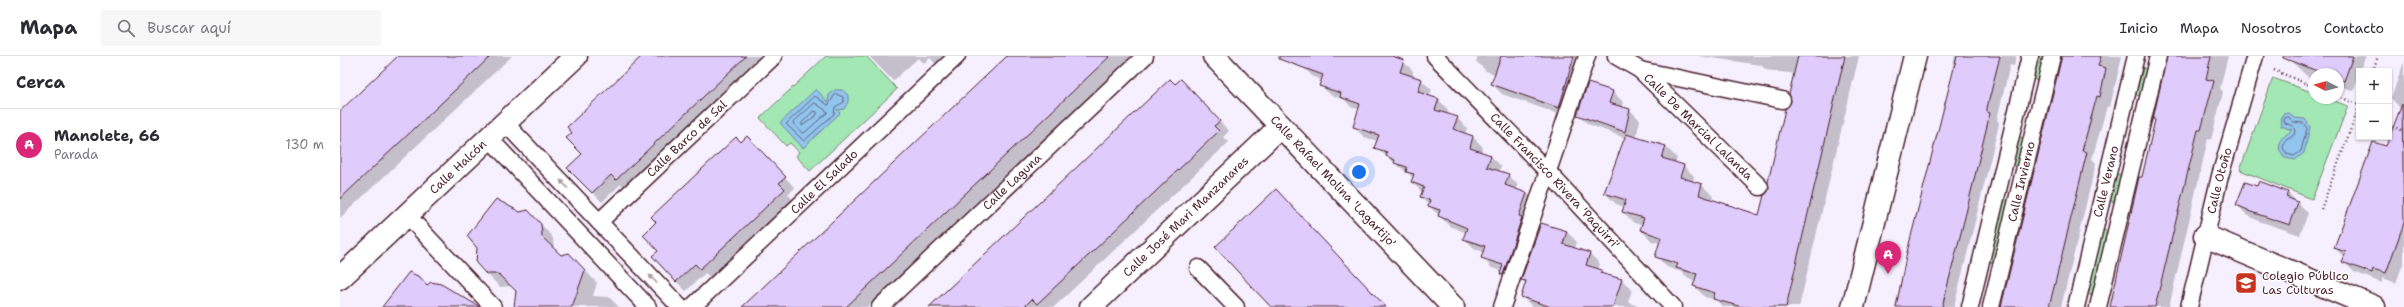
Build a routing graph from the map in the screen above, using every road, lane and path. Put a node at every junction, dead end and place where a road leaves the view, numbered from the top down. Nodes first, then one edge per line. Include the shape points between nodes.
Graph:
1 (576, 56) edge
2 (774, 56) edge
3 (957, 56) edge
4 (1145, 56) edge
5 (1214, 56) edge
6 (1435, 56) edge
7 (1587, 56) edge
8 (1616, 56) edge
9 (1915, 56) edge
10 (2030, 56) edge
11 (2052, 56) edge
12 (2136, 56) edge
13 (2158, 56) edge
14 (2378, 56) edge
15 (2254, 59) edge
16 (2374, 68) edge
17 (1640, 70) junction
18 (2308, 84) edge
19 (2344, 99) edge
20 (1782, 100) dead end
21 (2356, 105) edge
22 (2356, 119) edge
23 (505, 122) junction
24 (1281, 126) junction
25 (2392, 127) edge
26 (2404, 131) edge
27 (489, 138) junction
28 (1548, 172) junction
29 (1760, 187) dead end
30 (2321, 209) dead end
31 (407, 215) junction
32 (599, 222) junction
33 (2205, 236) junction
34 (1198, 268) dead end
35 (340, 278) edge
36 (493, 307) edge
37 (648, 307) edge
38 (680, 307) edge
39 (692, 307) edge
40 (880, 307) edge
41 (1092, 307) edge
42 (1236, 307) edge
43 (1453, 307) edge
44 (1502, 307) edge
45 (1673, 307) edge
46 (1853, 307) edge
47 (1970, 307) edge
48 (1991, 307) edge
49 (2076, 307) edge
50 (2098, 307) edge
51 (2189, 307) edge
52 (2374, 307) edge

1 - 23 street, Calle Halcón
2 - 32 lane, Calle Barco de Sal
3 - 39 lane, Calle El Salado
4 - 40 lane, Calle Laguna
5 - 24 street, Calle Rafael Molina 'Lagartijo'
6 - 28 lane, Calle Francisco Rivera 'Paquirri'
7 - 28 lane
8 - 17 lane, Calle De Marcial Lalanda
9 - 46 street
10 - 47 lane, Calle Invierno
11 - 48 lane, Calle Invierno
12 - 49 lane, Calle Verano
13 - 50 lane, Calle Verano
14 - 16 path
15 - 18 path
15 - 33 lane, Calle Otoño
17 - 20 lane
17 - 29 lane, Calle De Marcial Lalanda
19 - 21 path
22 - 30 path
23 - 27 street, Calle Halcón
32 -> 23 lane
24 - 41 street, Calle José Mari Manzanares
24 - 43 street, Calle Rafael Molina 'Lagartijo'
25 - 26 path
27 - 31 street, Calle Halcón
27 - 37 lane
28 - 44 lane
28 - 45 lane, Calle Francisco Rivera 'Paquirri'
31 - 35 street, Calle Halcón
31 - 36 lane
38 -> 32 lane
33 - 51 lane, Calle Otoño
33 - 52 street
34 - 42 lane

